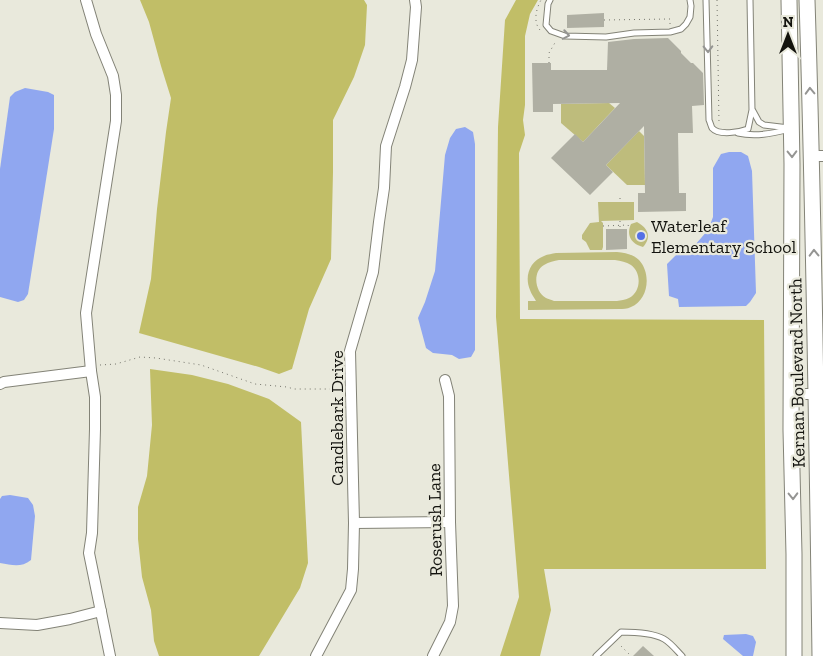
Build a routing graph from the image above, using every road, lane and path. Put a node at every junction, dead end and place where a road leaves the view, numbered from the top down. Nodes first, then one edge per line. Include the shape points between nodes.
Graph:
1 (86, 0) edge
2 (415, 0) edge
3 (550, 0) edge
4 (690, 0) edge
5 (706, 0) edge
6 (717, 0) edge
7 (750, 0) edge
8 (789, 0) edge
9 (807, 0) edge
10 (604, 20) dead end
11 (670, 32) junction
12 (556, 41) dead end
13 (549, 63) dead end
14 (752, 110) junction
15 (719, 123) dead end
16 (792, 128) junction
17 (736, 132) junction
18 (818, 156) edge
19 (620, 198) dead end
20 (620, 202) dead end
21 (620, 221) dead end
22 (603, 226) dead end
23 (620, 226) junction
24 (630, 226) dead end
25 (620, 229) dead end
26 (91, 371) junction
27 (445, 380) dead end
28 (0, 384) edge
29 (351, 389) junction
30 (792, 394) junction
31 (820, 394) edge
32 (450, 522) junction
33 (354, 523) junction
34 (101, 611) junction
35 (0, 623) edge
36 (621, 646) dead end
37 (110, 656) edge
38 (316, 656) edge
39 (433, 656) edge
40 (596, 656) edge
41 (631, 656) edge
42 (682, 656) edge
43 (794, 656) edge
44 (820, 656) edge

1 - 26 street via 113,76 116,95 116,121 86,313
2 - 29 street, Candlebark Drive via 412,60 386,146 373,272 350,351
3 -> 11 lane via 546,24 551,31 565,36 606,37
4 - 11 lane via 690,17 686,24
5 -> 17 lane via 710,120 716,130
6 - 15 path
7 - 14 lane
8 - 16 main road, Kernan Boulevard North
18 -> 9 main road, Kernan Boulevard North
10 - 11 path via 670,19
12 - 13 path via 549,53
14 - 16 lane via 764,125
14 - 17 lane via 748,129
16 - 17 lane via 771,134
16 -> 30 main road, Kernan Boulevard North
31 -> 18 main road, Kernan Boulevard North
19 - 20 path
21 - 23 path
22 - 23 path
23 - 24 path
23 - 25 path
26 - 28 street
26 - 29 path via 96,365 145,357 202,365 254,384 294,389
26 - 34 street via 95,429 89,553
27 - 32 street, Roserush Lane via 449,396
29 - 33 street, Candlebark Drive
30 - 31 street
30 -> 43 main road, Kernan Boulevard North
31 - 44 main road, Kernan Boulevard North
32 - 33 street
32 - 39 street, Roserush Lane via 453,606 450,622
33 - 38 street, Candlebark Drive via 351,590
34 - 35 street via 37,625
34 - 37 street
36 - 41 path
40 - 42 lane via 621,632 664,639

